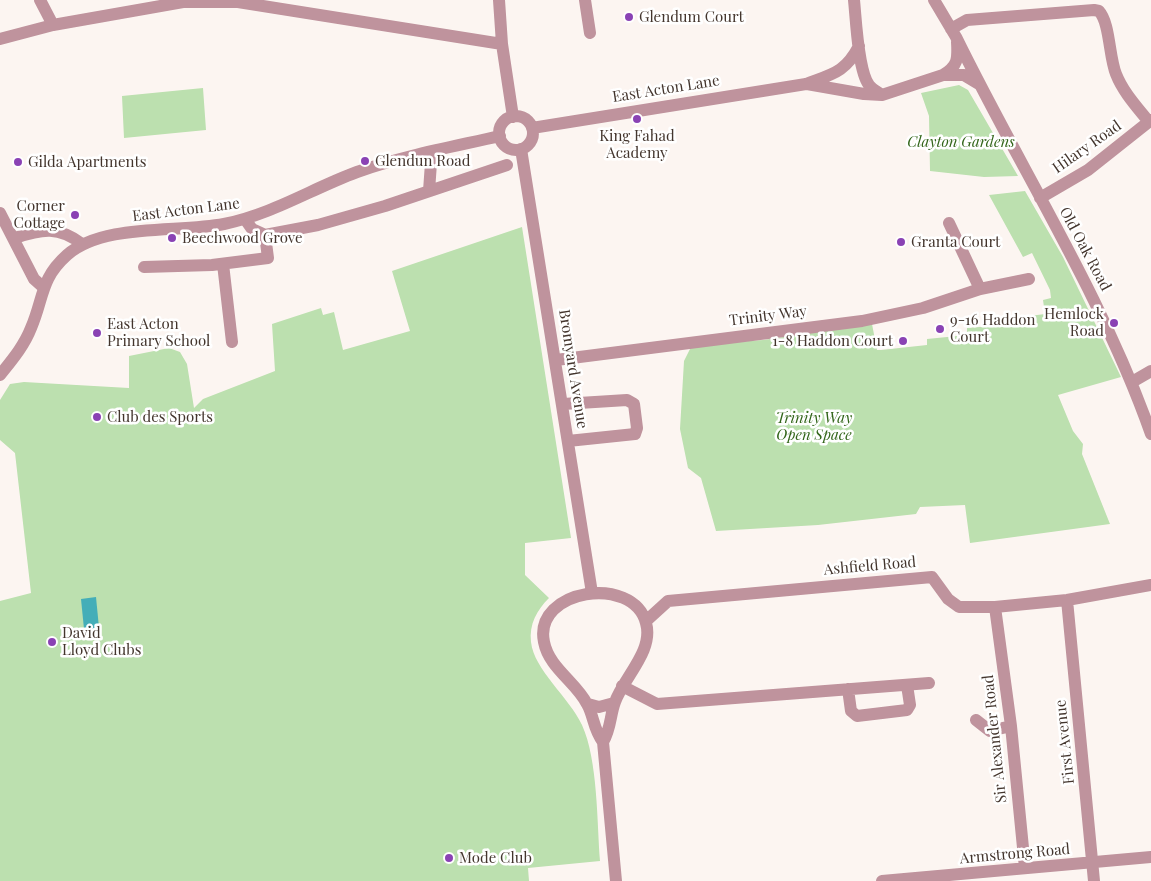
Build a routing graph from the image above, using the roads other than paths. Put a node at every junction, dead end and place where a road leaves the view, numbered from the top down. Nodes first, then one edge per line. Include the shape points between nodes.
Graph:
1 (40, 0) edge
2 (499, 0) edge
3 (585, 0) edge
4 (854, 0) edge
5 (934, 0) edge
6 (184, 1) edge
7 (53, 25) junction
8 (590, 33) dead end
9 (954, 33) junction
10 (0, 39) edge
11 (502, 44) junction
12 (859, 46) junction
13 (943, 75) junction
14 (806, 84) junction
15 (979, 84) junction
16 (882, 94) junction
17 (513, 117) junction
18 (1150, 121) edge
19 (532, 128) junction
20 (500, 136) junction
21 (521, 150) junction
22 (435, 152) junction
23 (506, 165) dead end
24 (429, 191) junction
25 (1040, 198) junction
26 (0, 213) edge
27 (245, 219) junction
28 (949, 223) dead end
29 (265, 235) junction
30 (15, 238) junction
31 (82, 244) junction
32 (223, 264) junction
33 (144, 267) dead end
34 (1029, 279) dead end
35 (43, 287) junction
36 (980, 289) junction
37 (232, 342) dead end
38 (556, 360) junction
39 (1151, 371) edge
40 (0, 375) edge
41 (1132, 382) junction
42 (563, 404) junction
43 (1151, 434) edge
44 (568, 441) junction
45 (1151, 584) edge
46 (592, 593) junction
47 (1067, 600) junction
48 (995, 607) junction
49 (646, 621) junction
50 (929, 683) dead end
51 (908, 685) junction
52 (622, 686) junction
53 (848, 689) junction
54 (614, 703) junction
55 (588, 704) junction
56 (976, 720) dead end
57 (1011, 726) junction
58 (603, 742) junction
59 (1151, 857) edge
60 (1092, 863) junction
61 (1025, 868) junction
62 (970, 878) edge
63 (616, 881) edge
64 (882, 881) edge
65 (1094, 881) edge

1 - 7 street
2 - 11 street
3 - 8 street
4 - 12 street
5 - 9 street, Old Oak Road
6 - 7 street
6 - 11 street via 238,2
7 - 10 street
9 - 13 street, Old Oak Road via 957,62
9 - 15 street, Old Oak Road
9 - 18 street via 967,20 1099,11 1105,21 1110,53 1120,84
11 - 17 street
12 - 14 street, East Acton Lane via 845,68
12 - 16 street via 869,85
13 - 15 street via 964,74
13 - 16 street
14 - 16 street, East Acton Lane
14 - 19 street, East Acton Lane
15 - 25 street, Old Oak Road
17 - 19 street via 523,118
17 - 20 street via 501,126
18 - 25 street, Hilary Road via 1088,170
19 - 21 street via 529,144
20 - 21 street via 510,149
20 - 22 street, East Acton Lane
21 - 38 street, Bromyard Avenue
22 - 24 street
22 - 27 street, East Acton Lane via 359,172
23 - 24 street
24 - 29 street via 328,223
25 - 41 street, Old Oak Road
26 - 30 street
27 - 29 street via 252,229
27 - 31 street, East Acton Lane via 201,227 112,235
28 - 36 street
29 - 32 street via 268,258
30 - 31 street via 58,230
30 - 35 street via 34,279
31 - 35 street, East Acton Lane via 54,268
32 - 33 street
32 - 37 street
34 - 36 street, Trinity Way
35 - 40 street, East Acton Lane via 32,327 20,350
36 - 38 street, Trinity Way via 923,308 862,321
38 - 42 street, Bromyard Avenue
39 - 41 street
41 - 43 street, Old Oak Road
42 - 44 street, Bromyard Avenue
42 - 44 street via 628,400 634,404 635,434
44 - 46 street, Bromyard Avenue
45 - 47 street, Ashfield Road
46 - 49 street via 629,600
46 - 55 street via 560,604 549,617 543,641 557,667
47 - 48 street, Ashfield Road
47 - 60 street, First Avenue
48 - 49 street, Ashfield Road via 959,607 948,599 932,577 668,601
48 - 57 street, Sir Alexander Road
49 - 52 street via 645,645
50 - 51 street
51 - 53 street
51 - 53 street via 910,705 907,710 857,716 851,711
52 - 53 street via 657,704
52 - 54 street
54 - 55 street via 600,707
54 - 58 street
55 - 58 street via 597,734
56 - 57 street via 990,731
57 - 61 street, Sir Alexander Road
58 - 63 street
59 - 60 street, Armstrong Road
60 - 61 street, Armstrong Road
60 - 65 street, First Avenue
61 - 62 street, Armstrong Road
62 - 64 street, Armstrong Road

